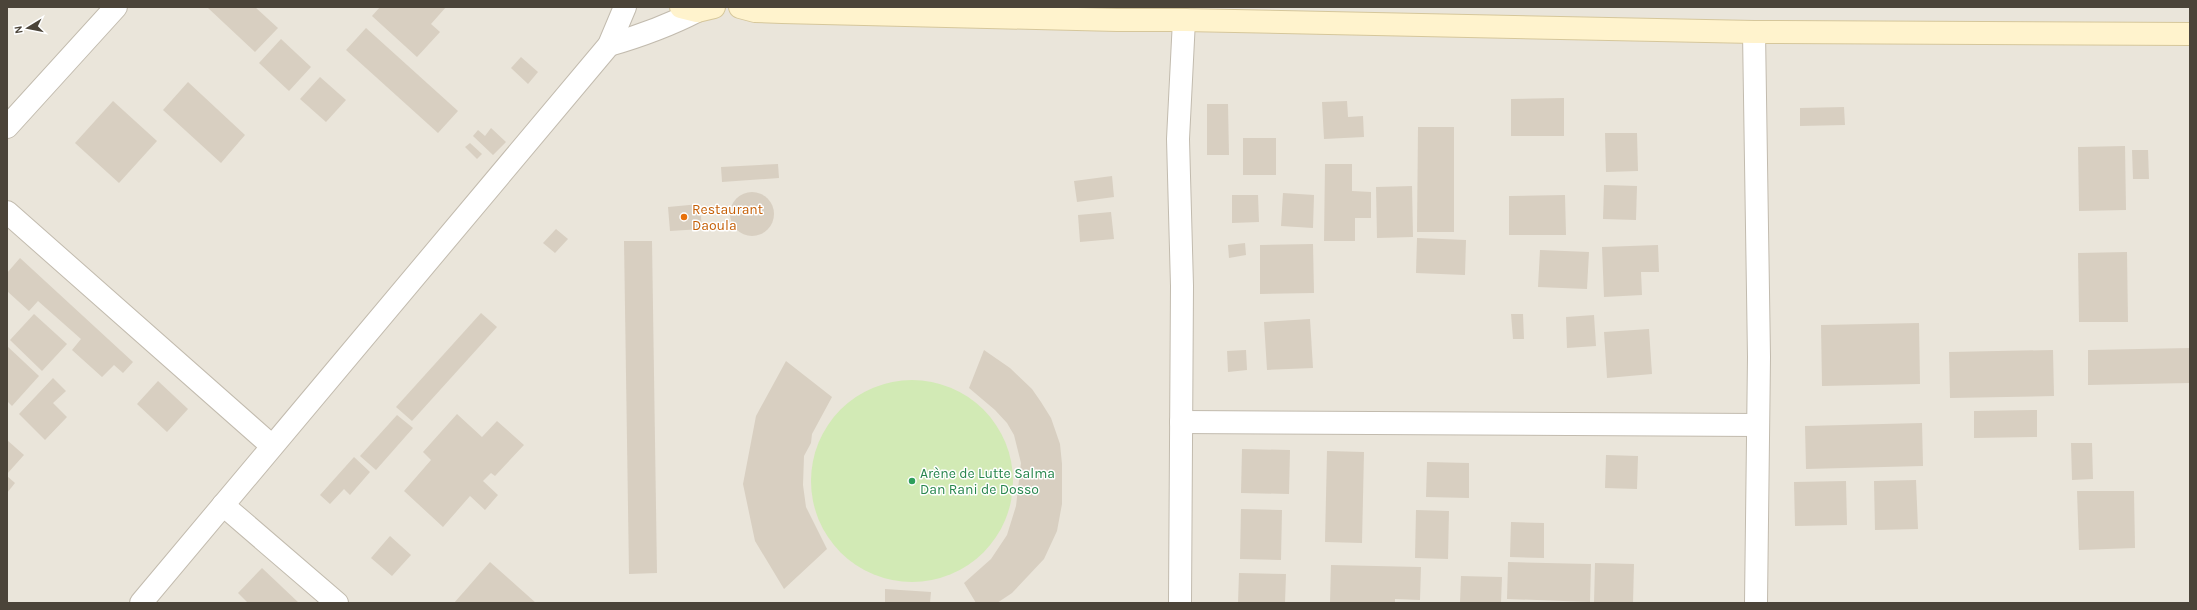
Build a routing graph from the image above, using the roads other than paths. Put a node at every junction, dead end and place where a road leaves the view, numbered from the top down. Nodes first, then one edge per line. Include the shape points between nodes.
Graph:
1 (116, 7) edge
2 (625, 7) edge
3 (740, 7) edge
4 (697, 8) edge
5 (804, 9) edge
6 (1116, 14) edge
7 (1184, 20) junction
8 (1754, 32) junction
9 (2190, 34) edge
10 (609, 45) junction
11 (7, 127) edge
12 (7, 212) edge
13 (1181, 422) junction
14 (1758, 425) junction
15 (272, 446) junction
16 (223, 505) junction
17 (141, 603) edge
18 (337, 603) edge
19 (1180, 603) edge
20 (1756, 603) edge

1 - 11 street
2 - 10 street
3 - 5 main road via 755,11
4 - 10 street via 670,25
5 - 6 main road
6 - 7 main road
7 - 8 main road
7 - 13 street via 1178,139 1182,286
8 - 9 main road
8 - 14 street
10 - 15 street
12 - 15 street
13 - 14 street
13 - 19 street
14 - 20 street
15 - 16 street
16 - 17 street
16 - 18 street

